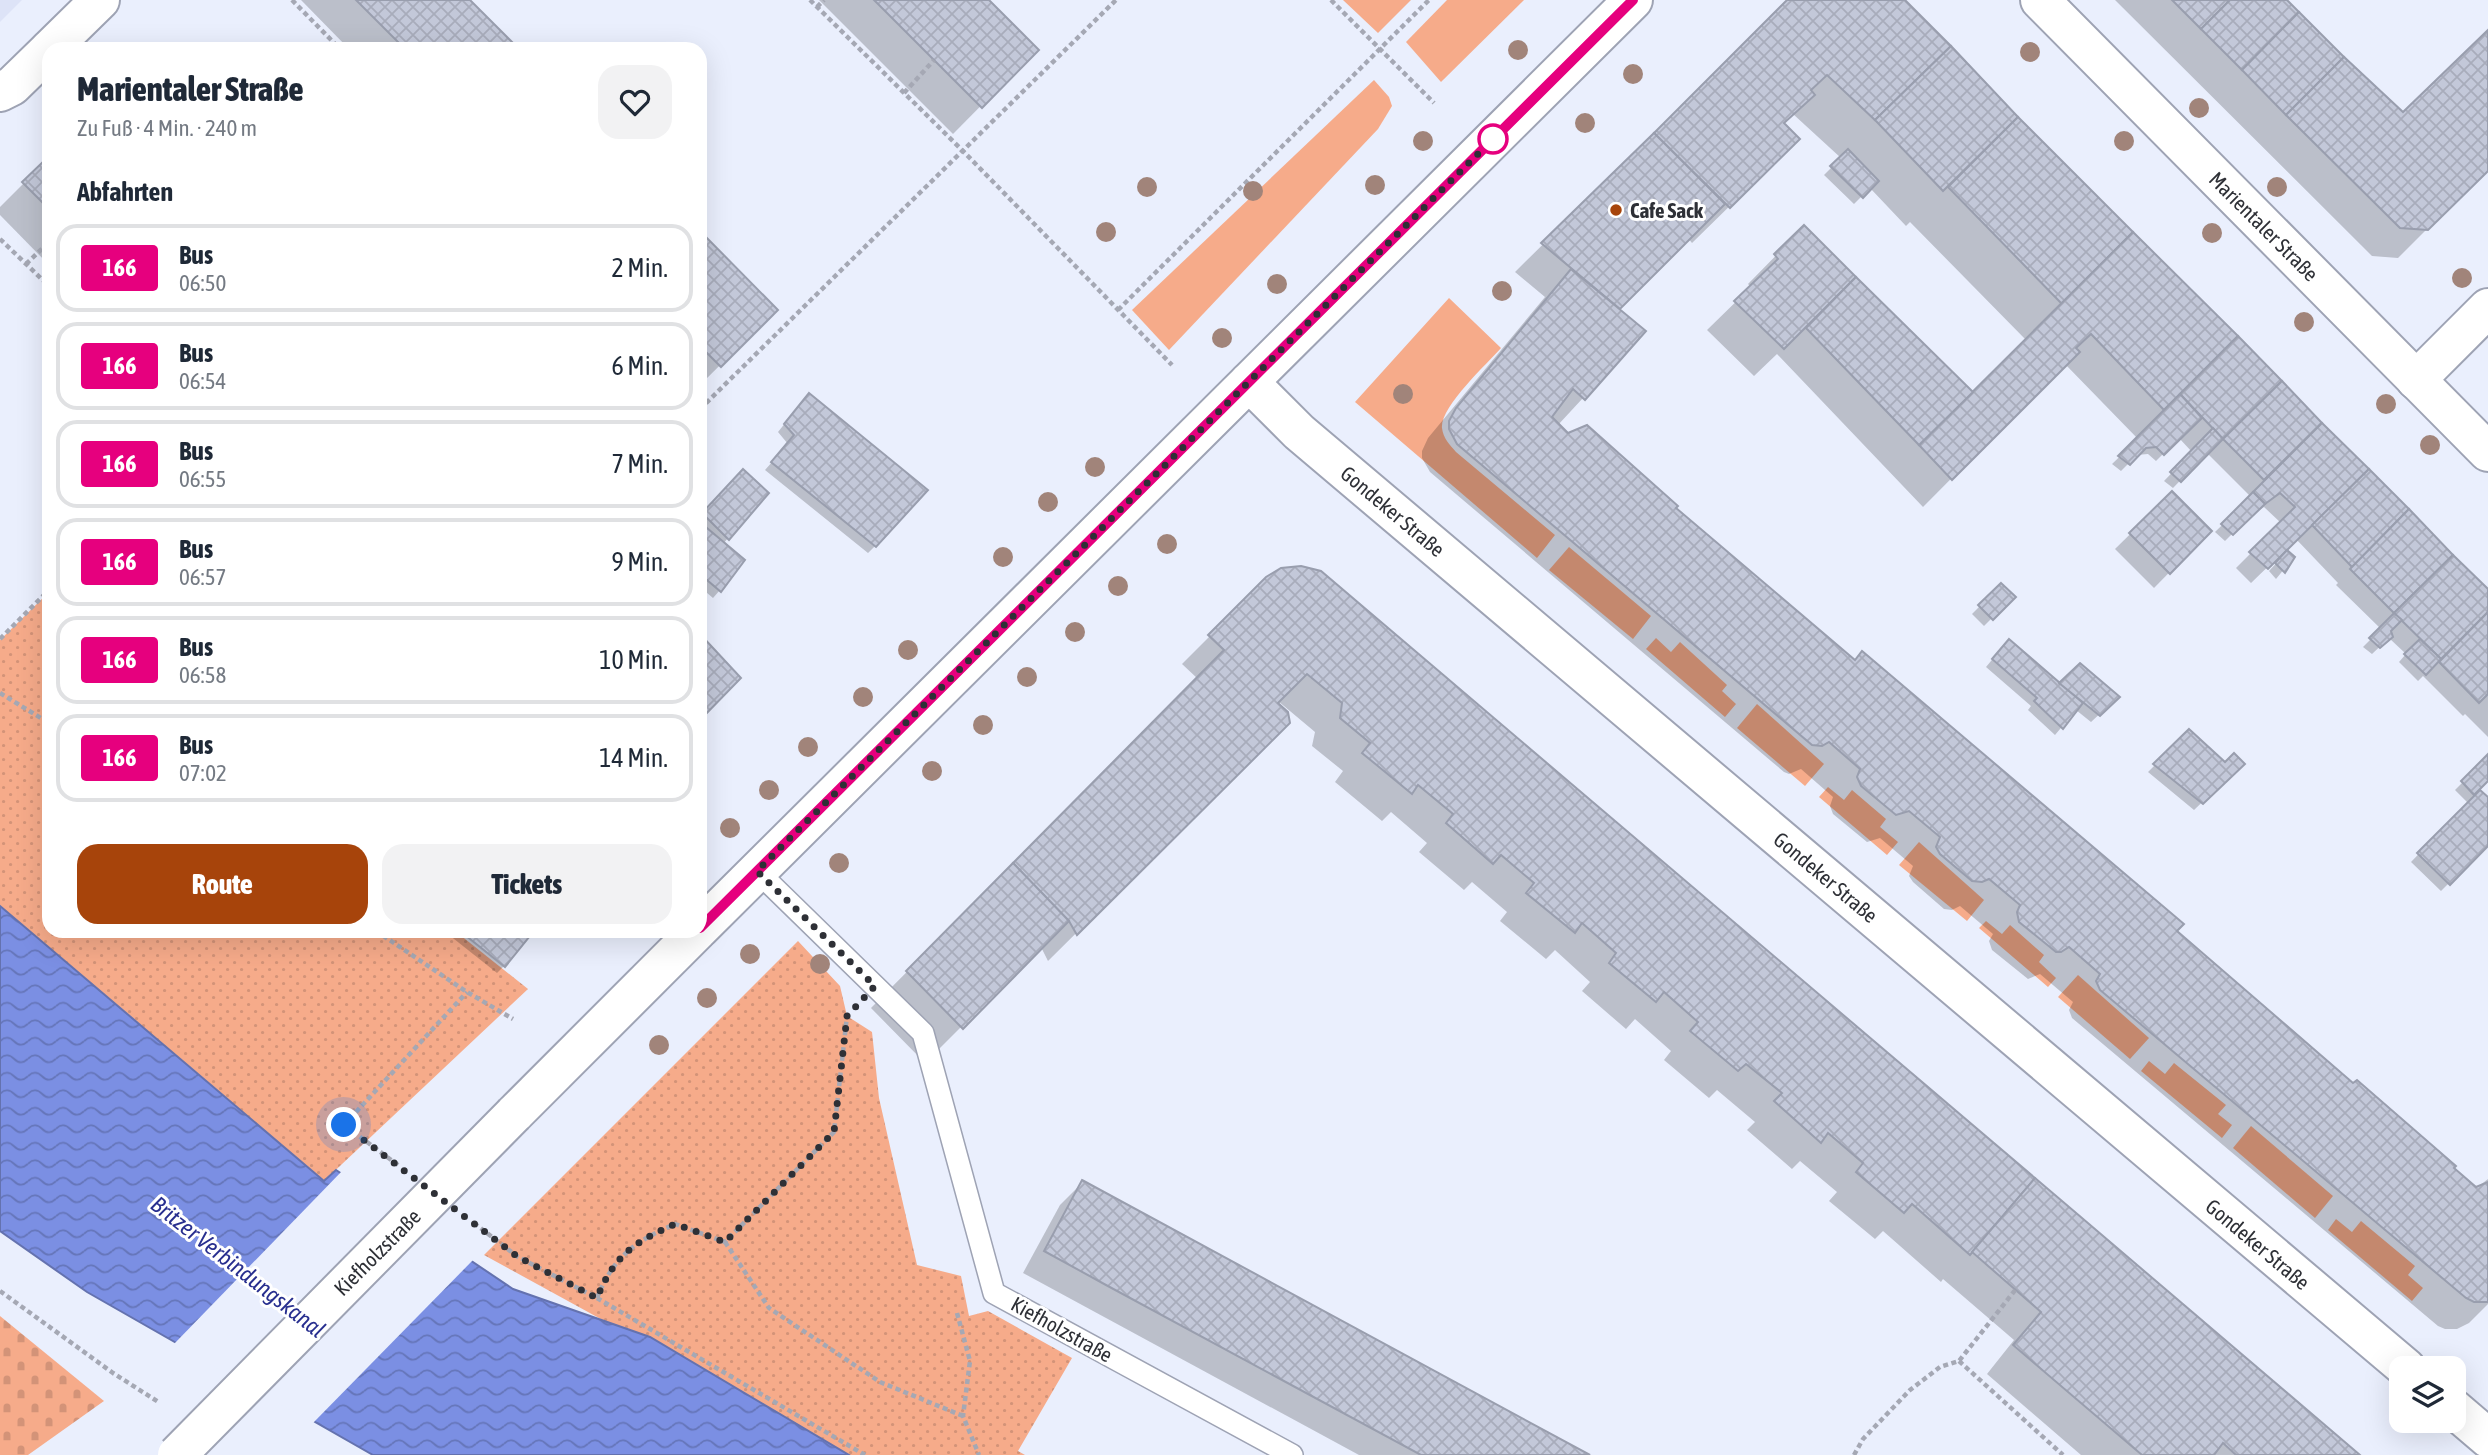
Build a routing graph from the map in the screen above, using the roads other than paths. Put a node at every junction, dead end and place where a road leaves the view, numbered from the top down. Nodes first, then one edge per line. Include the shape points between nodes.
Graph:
1 (100, 0) edge
2 (1633, 0) edge
3 (2040, 0) edge
4 (58, 42) edge
5 (42, 58) edge
6 (0, 92) edge
7 (2488, 308) edge
8 (2416, 380) junction
9 (1249, 382) junction
10 (2488, 452) edge
11 (757, 871) junction
12 (707, 920) edge
13 (689, 938) edge
14 (2392, 1356) edge
15 (2466, 1419) edge
16 (2488, 1438) edge
17 (177, 1455) edge
18 (1292, 1455) edge

1 - 4 street
2 - 9 street, Kiefholzstraße
3 - 8 street, Marientaler Straße
5 - 6 street
7 - 8 street
8 - 10 street, Marientaler Straße
9 - 11 street, Kiefholzstraße
9 - 14 street, Gondeker Straße via 1299,432
11 - 12 street, Kiefholzstraße
11 - 18 lane, Kiefholzstraße via 923,1033 994,1293
13 - 17 street, Kiefholzstraße, bridge
15 - 16 street

